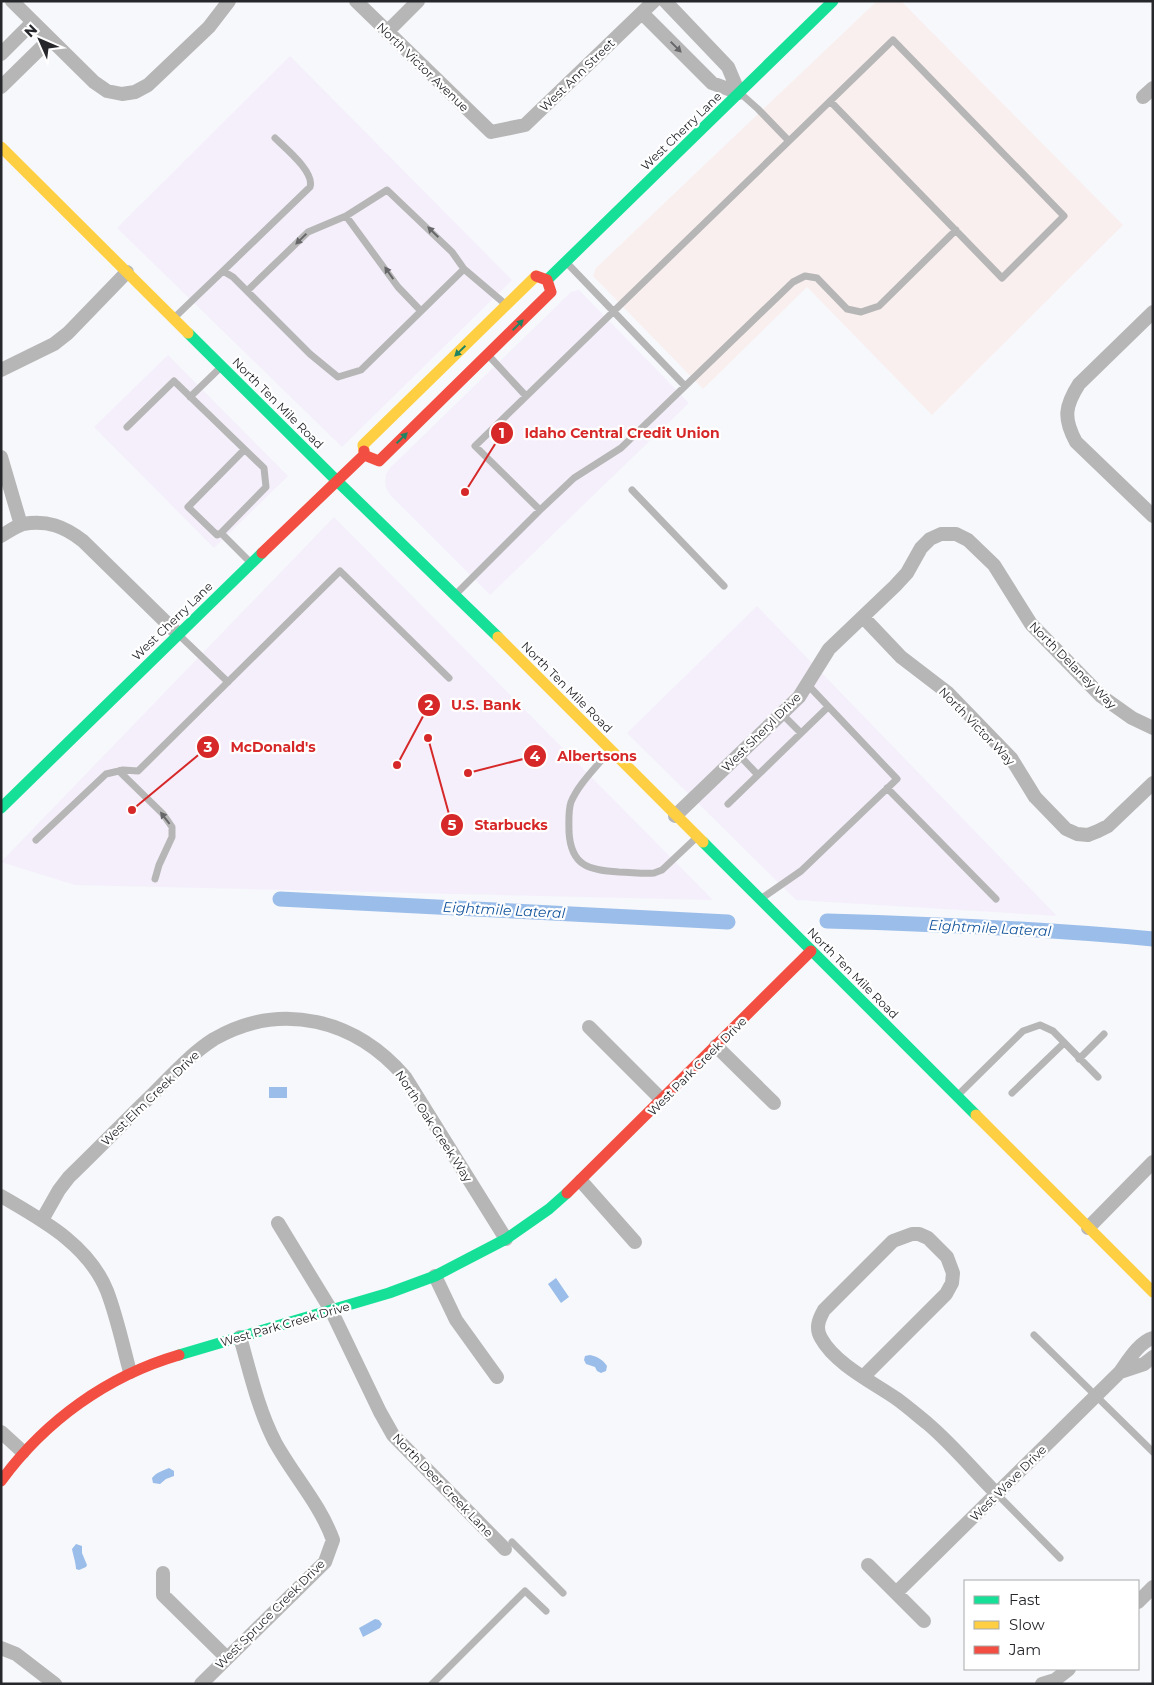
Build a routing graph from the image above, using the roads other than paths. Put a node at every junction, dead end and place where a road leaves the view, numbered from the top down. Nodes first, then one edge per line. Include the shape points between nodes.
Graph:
1 (12, 1) edge
2 (229, 1) edge
3 (356, 1) edge
4 (418, 1) edge
5 (654, 1) edge
6 (665, 1) edge
7 (833, 1) edge
8 (642, 13) junction
9 (33, 22) junction
10 (387, 32) junction
11 (50, 39) junction
12 (1, 54) edge
13 (1, 87) edge
14 (739, 93) junction
15 (830, 101) junction
16 (491, 132) joint
17 (275, 138) dead end
18 (789, 140) junction
19 (1, 147) edge
20 (346, 216) junction
21 (956, 230) junction
22 (566, 262) junction
23 (464, 269) junction
24 (223, 271) junction
25 (127, 272) junction
26 (547, 280) junction
27 (247, 291) junction
28 (506, 305) junction
29 (420, 310) junction
30 (614, 311) junction
31 (1153, 312) edge
32 (173, 318) junction
33 (487, 355) junction
34 (222, 366) junction
35 (1, 370) edge
36 (686, 386) junction
37 (526, 396) junction
38 (190, 397) junction
39 (127, 428) dead end
40 (244, 450) junction
41 (364, 455) junction
42 (1, 457) edge
43 (337, 481) junction
44 (632, 490) dead end
45 (540, 510) junction
46 (1153, 516) edge
47 (21, 524) junction
48 (221, 533) junction
49 (941, 534) joint
50 (1, 536) edge
51 (252, 563) junction
52 (724, 586) dead end
53 (455, 594) junction
54 (863, 617) junction
55 (178, 634) junction
56 (449, 678) dead end
57 (228, 682) junction
58 (807, 684) junction
59 (828, 706) junction
60 (782, 714) junction
61 (1153, 728) edge
62 (801, 733) junction
63 (610, 750) junction
64 (739, 755) junction
65 (118, 771) junction
66 (758, 775) junction
67 (1153, 782) edge
68 (887, 788) junction
69 (728, 804) dead end
70 (1, 808) edge
71 (675, 816) junction
72 (697, 837) junction
73 (36, 840) dead end
74 (155, 879) dead end
75 (996, 899) dead end
76 (760, 900) junction
77 (812, 951) junction
78 (317, 1022) joint
79 (589, 1027) dead end
80 (1104, 1034) dead end
81 (1064, 1043) junction
82 (716, 1046) junction
83 (1080, 1058) junction
84 (1098, 1077) dead end
85 (1012, 1093) dead end
86 (957, 1096) junction
87 (662, 1100) junction
88 (774, 1103) dead end
89 (1153, 1162) edge
90 (581, 1181) junction
91 (1, 1196) edge
92 (42, 1220) junction
93 (278, 1223) dead end
94 (1088, 1228) junction
95 (506, 1239) junction
96 (634, 1242) dead end
97 (435, 1276) junction
98 (1153, 1292) edge
99 (331, 1310) junction
100 (1034, 1334) dead end
101 (240, 1337) junction
102 (1153, 1338) edge
103 (1153, 1357) edge
104 (130, 1372) junction
105 (1120, 1372) junction
106 (498, 1376) dead end
107 (863, 1377) junction
108 (1096, 1396) junction
109 (1, 1432) edge
110 (24, 1452) junction
111 (1153, 1452) edge
112 (1, 1481) edge
113 (997, 1494) junction
114 (508, 1545) joint
115 (1060, 1558) dead end
116 (868, 1565) dead end
117 (163, 1573) dead end
118 (1153, 1587) edge
119 (563, 1593) dead end
120 (896, 1594) junction
121 (1139, 1601) edge
122 (546, 1611) dead end
123 (924, 1621) dead end
124 (1, 1648) edge
125 (227, 1658) junction
126 (1068, 1670) edge
127 (55, 1684) edge
128 (201, 1684) edge
129 (432, 1684) edge
130 (1042, 1684) edge

1 - 9 street
2 - 11 street via 209,27 148,85 135,92 107,91
3 - 10 street, North Victor Avenue
4 - 10 street
5 - 8 street, West Ann Street
6 - 14 street via 728,67
7 - 14 main road, West Cherry Lane
8 -> 14 street via 712,83
8 - 16 street, West Ann Street via 525,125
9 - 11 street
9 - 12 street
10 - 16 street, North Victor Avenue
11 - 13 street
14 - 18 lane
14 - 22 main road, West Cherry Lane
15 - 18 lane
15 - 21 lane
15 - 21 lane via 893,40 1064,216 1002,278
17 - 24 lane via 309,174 310,187
18 - 30 lane
19 - 25 main road, North Ten Mile Road
23 -> 20 lane via 452,252 387,190
20 -> 27 lane via 308,232
29 -> 20 lane via 398,287
21 - 36 lane via 879,306 861,312 847,309 817,278 805,276 793,282
22 - 26 main road, West Cherry Lane
22 - 30 lane
23 - 28 lane
23 - 29 lane
24 - 27 lane
24 - 32 lane
25 - 32 main road, North Ten Mile Road
25 - 35 street via 54,344
26 - 28 main road, West Cherry Lane via 536,276
33 -> 26 main road via 551,292
27 - 29 lane via 310,354 338,377 361,370
28 -> 41 main road, West Cherry Lane via 363,445
30 - 36 lane
30 - 37 lane
31 - 46 street via 1079,384 1070,398 1066,415 1076,442
32 - 34 main road, North Ten Mile Road
33 - 37 lane
41 -> 33 main road via 379,461
34 - 38 lane
34 - 43 main road, North Ten Mile Road
36 - 45 lane via 621,448 574,478
37 - 45 lane via 475,446
38 - 39 lane via 174,381
38 - 40 lane
40 - 48 lane via 264,468 266,487
40 - 48 lane via 188,506 217,534
41 - 43 main road, West Cherry Lane
42 - 47 street
43 - 51 main road, West Cherry Lane
43 - 53 main road, North Ten Mile Road
44 - 52 lane
45 - 53 lane
47 - 50 street
47 - 55 street via 48,523 68,530
48 - 51 lane
49 - 54 street, West Sheryl Drive via 921,548 907,573
49 - 61 street, North Delaney Way via 956,534 968,540 994,565 1031,624 1101,696
51 - 55 main road, West Cherry Lane
53 - 63 main road, North Ten Mile Road
54 - 58 street, West Sheryl Drive via 829,649
54 - 67 street, North Victor Way via 911,666 948,693 1011,758 1035,797 1066,829 1088,835 1108,826
55 - 57 lane
55 - 70 main road, West Cherry Lane
56 - 57 lane via 340,571
57 - 65 lane via 138,771
58 - 59 lane
58 - 60 street, West Sheryl Drive
59 - 62 lane
59 - 68 lane via 897,779
60 - 62 lane
60 - 64 street, West Sheryl Drive
62 - 66 lane
63 - 71 main road, North Ten Mile Road
63 - 72 lane via 570,803 571,842 577,858 586,867 597,870 654,873 662,870
64 - 66 lane
64 - 71 street, West Sheryl Drive
65 - 73 lane via 106,774
74 -> 65 lane via 172,837 172,827 163,814
66 - 69 lane
68 - 75 lane
68 - 76 lane via 801,871
71 - 72 main road, North Ten Mile Road
72 - 76 main road, North Ten Mile Road
76 - 77 main road, North Ten Mile Road
77 - 82 main road, West Park Creek Drive
77 - 86 main road, North Ten Mile Road
78 - 92 street, West Elm Creek Drive via 281,1019 246,1025 199,1049 69,1177
78 - 95 street, North Oak Creek Way via 358,1037 393,1064
79 - 87 street
80 - 83 lane
81 - 83 lane
81 - 85 lane
81 - 86 lane via 1053,1031 1040,1025 1023,1031
82 - 87 main road, West Park Creek Drive
82 - 88 street
83 - 84 lane
86 - 94 main road, North Ten Mile Road
87 - 90 main road, West Park Creek Drive
89 - 94 street
90 - 95 main road, West Park Creek Drive
90 - 96 street
91 - 92 street
92 - 104 street via 69,1239 100,1277
93 - 99 street, North Deer Creek Lane
94 - 98 main road, North Ten Mile Road
95 - 97 main road, West Park Creek Drive
97 - 99 main road, West Park Creek Drive
97 - 106 street via 456,1320
99 - 101 main road, West Park Creek Drive
99 - 114 street, North Deer Creek Lane via 393,1435
100 - 108 lane
101 - 104 main road, West Park Creek Drive
101 - 125 street, West Spruce Creek Drive via 268,1429 326,1521 333,1540 325,1562
102 - 105 street, West Wave Drive via 1135,1352
103 - 105 street, West Wave Drive via 1144,1364
104 - 110 main road, West Park Creek Drive via 73,1407
105 - 108 street, West Wave Drive
107 - 107 street via 946,1294 952,1283 953,1274 947,1257 928,1238 919,1234 893,1241 824,1310 820,1318 817,1328 825,1344
107 - 113 street via 929,1425
108 - 111 lane
108 - 113 street, West Wave Drive
109 - 110 street
110 - 112 main road, West Park Creek Drive
113 - 115 lane
113 - 120 street, West Wave Drive
114 - 119 lane
116 - 120 street
117 - 125 street via 163,1595
118 - 121 street
120 - 123 street
122 - 129 lane via 525,1591
124 - 127 street via 16,1654
125 - 128 street, West Spruce Creek Drive
126 - 130 street via 1055,1680

